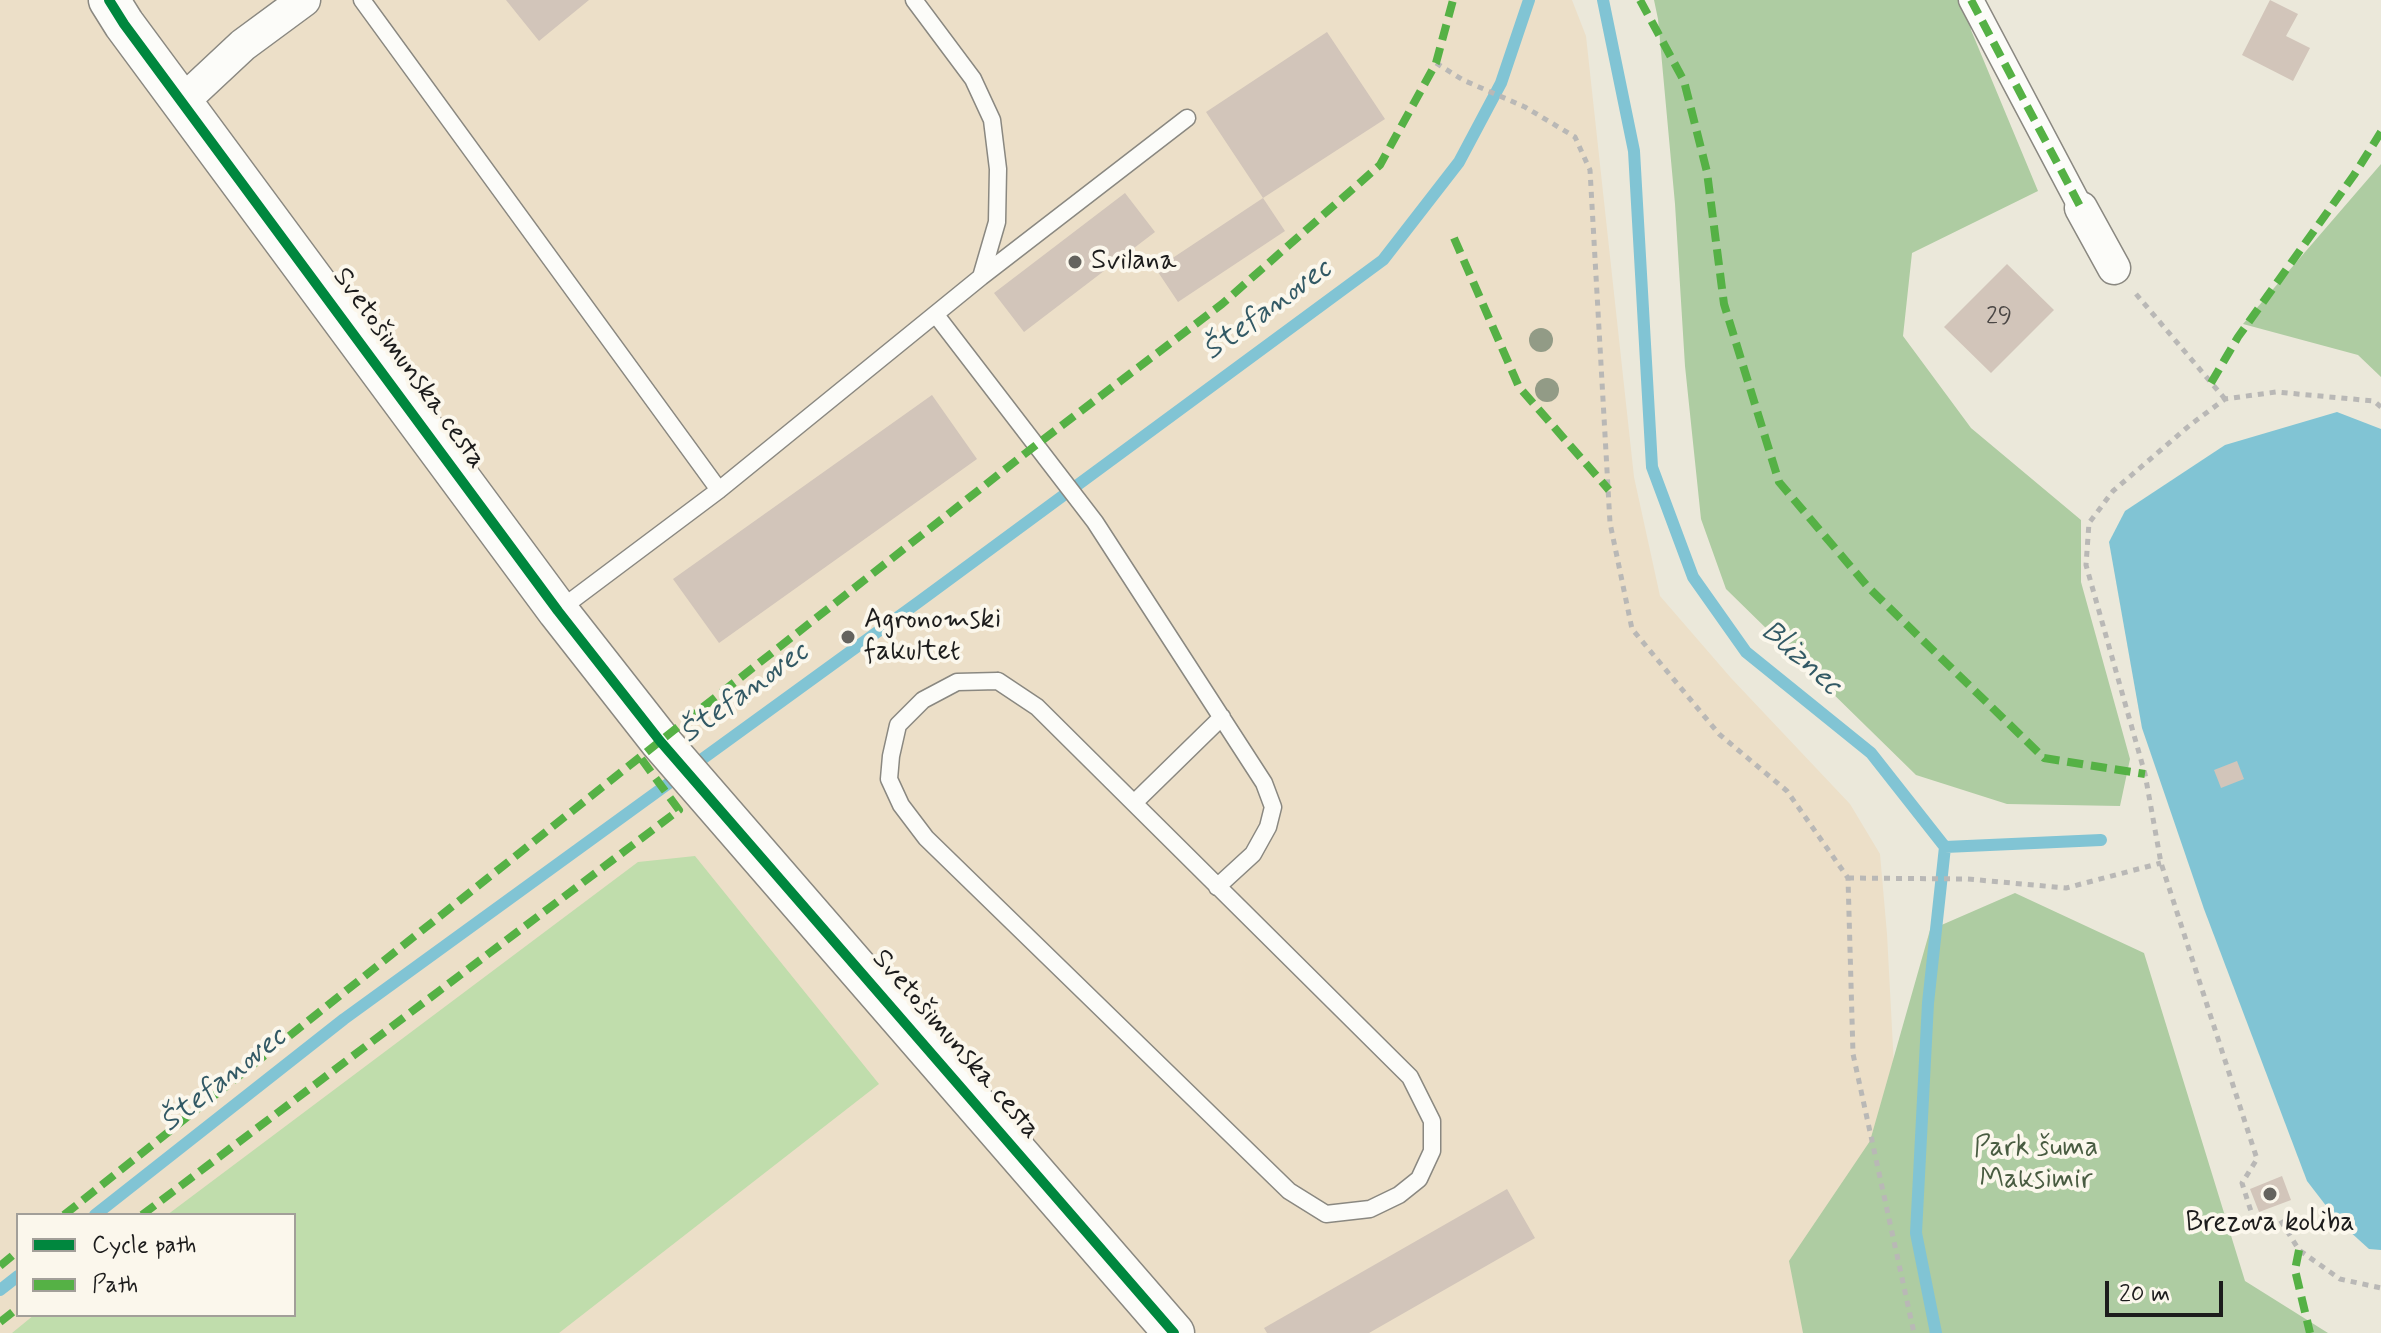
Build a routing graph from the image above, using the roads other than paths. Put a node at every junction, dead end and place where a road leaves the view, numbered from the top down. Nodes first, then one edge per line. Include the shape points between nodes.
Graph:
1 (109, 0) edge
2 (304, 0) edge
3 (362, 0) edge
4 (914, 0) edge
5 (1971, 0) edge
6 (182, 102) junction
7 (1187, 118) dead end
8 (2081, 208) joint
9 (2114, 268) road end
10 (981, 277) junction
11 (936, 315) junction
12 (719, 490) junction
13 (558, 611) junction
14 (1222, 717) junction
15 (1135, 802) junction
16 (1217, 887) junction
17 (1174, 1333) edge

1 - 6 street, Svetošimunska cesta
2 - 6 street via 243,45
3 - 12 lane
4 - 10 lane via 973,79 992,120 997,222
5 - 8 street
6 - 13 street, Svetošimunska cesta
7 - 10 lane
8 - 9 street
10 - 11 lane
11 - 12 lane
11 - 14 lane via 1095,522
12 - 13 lane
13 - 17 street, Svetošimunska cesta via 688,774
14 - 15 lane
14 - 16 lane via 1264,783 1273,807 1253,854
15 - 16 lane
15 - 16 lane via 1037,707 998,681 957,682 923,700 898,725 889,779 926,838 1289,1191 1326,1214 1370,1209 1399,1195 1419,1179 1432,1151 1432,1121 1410,1077

